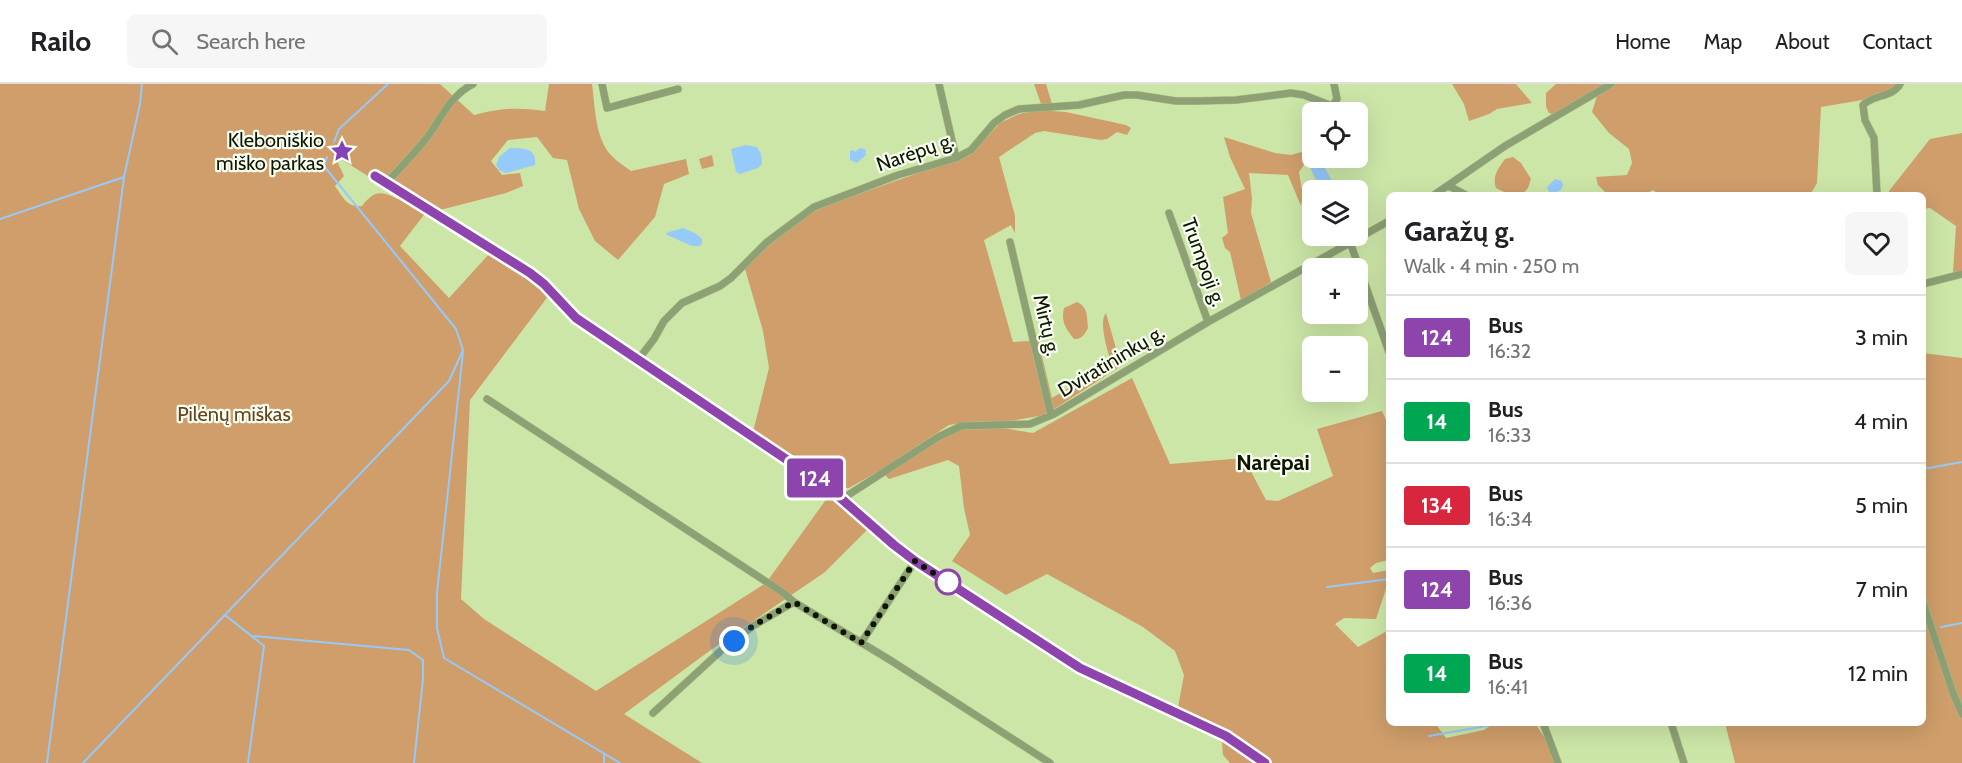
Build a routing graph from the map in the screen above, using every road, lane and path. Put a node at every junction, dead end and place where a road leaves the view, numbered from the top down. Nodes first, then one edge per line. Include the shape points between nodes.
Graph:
1 (473, 84) edge
2 (602, 84) edge
3 (939, 84) edge
4 (1334, 84) edge
5 (1611, 84) edge
6 (1900, 84) edge
7 (678, 89) dead end
8 (956, 158) junction
9 (375, 176) dead end
10 (387, 182) junction
11 (1449, 186) junction
12 (1439, 192) edge
13 (1460, 192) edge
14 (1877, 192) edge
15 (1169, 213) dead end
16 (1386, 223) edge
17 (1368, 232) edge
18 (1010, 242) dead end
19 (1343, 246) edge
20 (1351, 246) edge
21 (1962, 274) edge
22 (1926, 283) edge
23 (1208, 322) junction
24 (1386, 344) edge
25 (638, 360) junction
26 (487, 399) dead end
27 (1051, 415) junction
28 (842, 499) junction
29 (915, 561) junction
30 (794, 602) junction
31 (1926, 611) edge
32 (861, 643) junction
33 (653, 713) dead end
34 (1962, 714) edge
35 (1545, 726) edge
36 (1672, 726) edge
37 (1050, 763) edge
38 (1265, 763) edge
39 (1558, 763) edge
40 (1684, 763) edge

1 - 10 street via 461,90 426,139
2 - 7 street via 607,108
3 - 8 street
4 - 8 street, Narėpų g. via 1337,99 1332,106 1292,93 1197,101 1137,95 1079,105 1019,109 994,123 970,150
5 - 11 street via 1505,146
6 - 14 street via 1886,96 1870,98 1863,105 1874,138
8 - 25 street, Narėpų g. via 814,207 767,242 726,282 682,303 664,321
9 - 10 street
10 - 25 street via 530,273 576,318
11 - 12 street
11 - 13 street
15 - 23 street, Trumpoji g.
16 - 17 street, Dviratininkų g.
18 - 27 street, Mirtų g.
19 - 23 street, Dviratininkų g.
20 - 24 street
21 - 22 street
23 - 27 street, Dviratininkų g.
25 - 28 street
26 - 30 street
27 - 28 street, Dviratininkų g. via 1030,424 961,426
28 - 29 street
29 - 32 street
29 - 38 street via 1080,668 1226,736
30 - 32 street
30 - 33 street via 725,647
31 - 34 street
32 - 37 street
35 - 39 street
36 - 40 street

